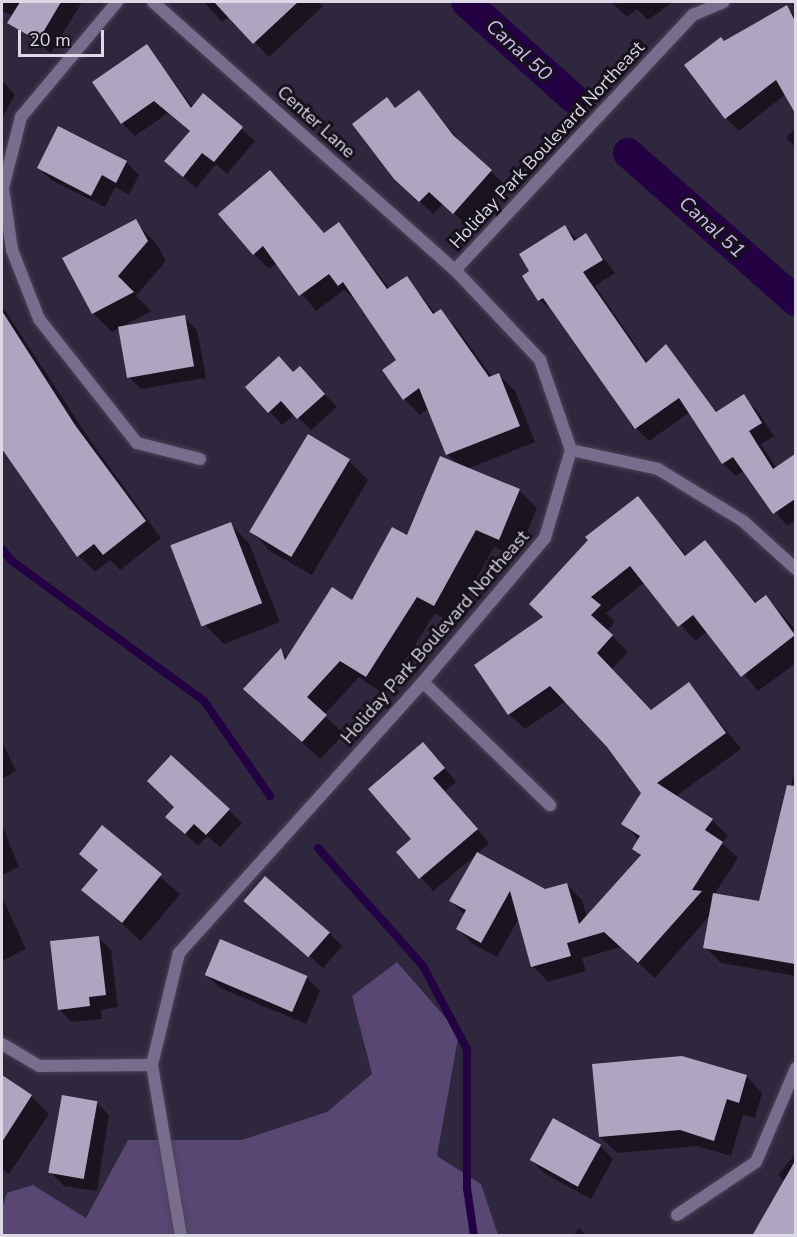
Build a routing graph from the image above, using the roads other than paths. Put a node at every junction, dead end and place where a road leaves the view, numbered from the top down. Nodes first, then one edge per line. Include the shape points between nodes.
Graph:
1 (117, 2) edge
2 (153, 2) edge
3 (723, 2) edge
4 (455, 270) junction
5 (571, 450) junction
6 (200, 459) dead end
7 (795, 569) edge
8 (423, 682) junction
9 (550, 805) dead end
10 (2, 1044) edge
11 (152, 1065) junction
12 (795, 1068) edge
13 (677, 1215) dead end
14 (181, 1236) edge

1 - 6 street via 21,117 3,188 12,250 39,319 137,443
2 - 4 street, Center Lane
3 - 4 street, Holiday Park Boulevard Northeast via 693,15
4 - 5 street, Holiday Park Boulevard Northeast via 540,360
5 - 7 street via 658,469 743,521
5 - 8 street, Holiday Park Boulevard Northeast via 545,538
8 - 9 street
8 - 11 street, Holiday Park Boulevard Northeast via 179,953
10 - 11 street via 39,1066
11 - 14 street, Holiday Park Boulevard Northeast
12 - 13 street via 756,1162

